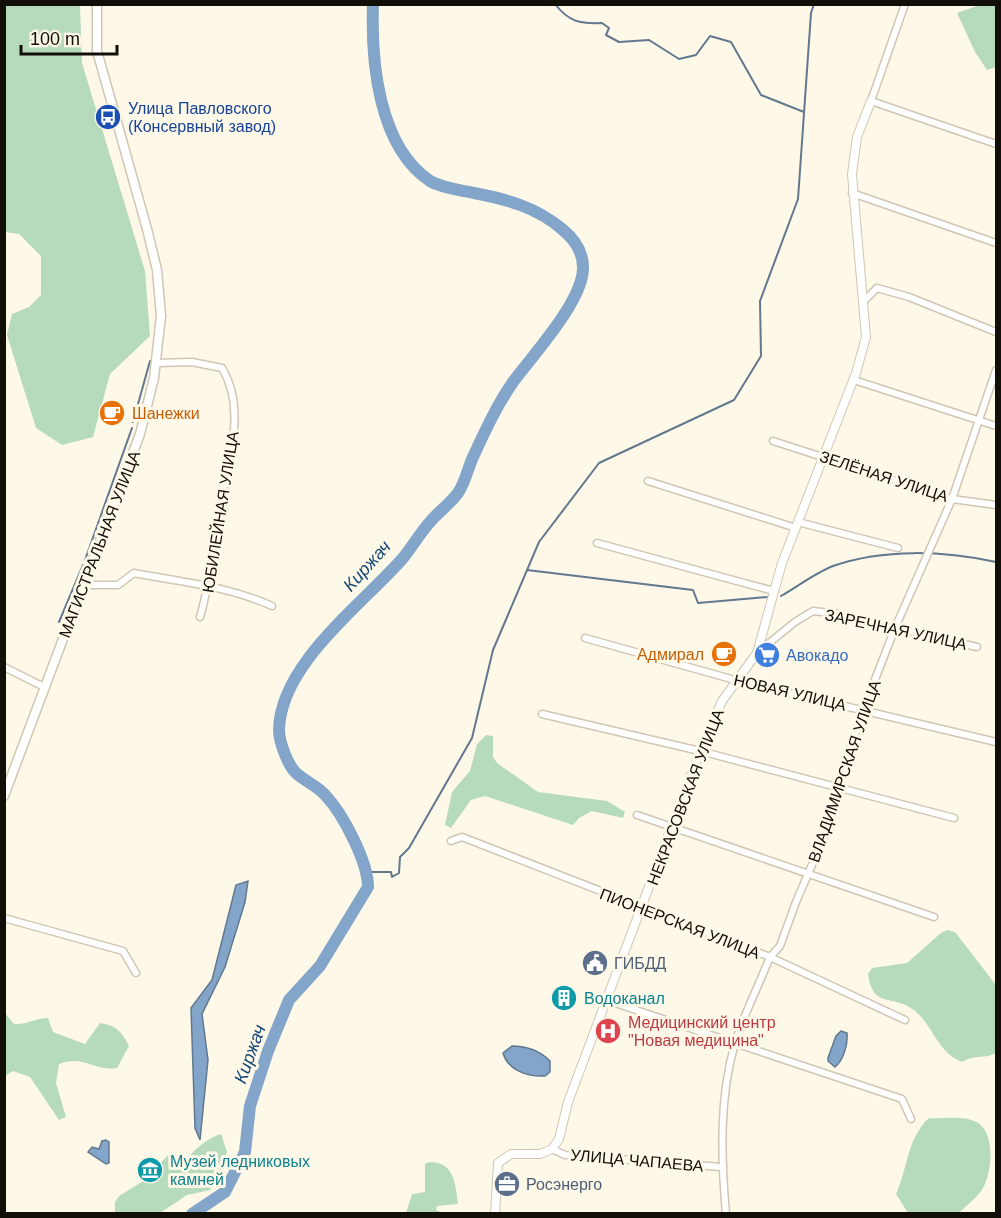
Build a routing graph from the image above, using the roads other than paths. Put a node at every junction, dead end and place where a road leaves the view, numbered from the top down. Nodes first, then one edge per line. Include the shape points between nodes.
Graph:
1 (97, 4) edge
2 (905, 4) edge
3 (871, 101) junction
4 (996, 144) edge
5 (852, 193) junction
6 (996, 243) edge
7 (864, 301) junction
8 (996, 332) edge
9 (156, 363) junction
10 (996, 370) edge
11 (854, 380) junction
12 (978, 419) junction
13 (996, 426) edge
14 (773, 441) dead end
15 (823, 456) junction
16 (648, 481) dead end
17 (952, 499) junction
18 (996, 505) edge
19 (797, 525) junction
20 (597, 543) dead end
21 (898, 548) dead end
22 (84, 585) junction
23 (210, 585) junction
24 (774, 591) junction
25 (272, 606) dead end
26 (200, 617) dead end
27 (894, 628) junction
28 (585, 638) dead end
29 (976, 647) dead end
30 (757, 652) junction
31 (4, 667) edge
32 (735, 680) junction
33 (44, 687) junction
34 (864, 708) junction
35 (542, 714) dead end
36 (996, 742) edge
37 (700, 751) junction
38 (837, 788) junction
39 (4, 796) edge
40 (637, 815) dead end
41 (954, 818) dead end
42 (673, 827) junction
43 (451, 841) dead end
44 (809, 874) junction
45 (643, 909) junction
46 (934, 917) dead end
47 (4, 918) edge
48 (770, 957) junction
49 (136, 973) dead end
50 (606, 1000) junction
51 (905, 1020) dead end
52 (735, 1043) junction
53 (911, 1119) dead end
54 (552, 1149) junction
55 (722, 1167) junction
56 (495, 1214) edge
57 (726, 1214) edge

1 - 9 main road, МАГИСТРАЛЬНАЯ УЛИЦА via 97,51 157,270 161,316
2 - 3 street
3 - 4 street
3 - 5 street, НЕКРАСОВСКАЯ УЛИЦА via 857,137
5 - 6 street
5 - 7 street, НЕКРАСОВСКАЯ УЛИЦА
7 - 8 street via 877,288
7 - 11 street, НЕКРАСОВСКАЯ УЛИЦА via 866,337
9 - 22 main road, МАГИСТРАЛЬНАЯ УЛИЦА via 147,414
9 - 23 street, ЮБИЛЕЙНАЯ УЛИЦА via 192,362 222,368 231,383 235,439 221,502
10 - 12 street, ВЛАДИМИРСКАЯ УЛИЦА
11 - 12 street
11 - 15 street, НЕКРАСОВСКАЯ УЛИЦА
12 - 13 street
12 - 17 street, ВЛАДИМИРСКАЯ УЛИЦА
14 - 15 street, ЗЕЛЁНАЯ УЛИЦА
15 - 17 street, ЗЕЛЁНАЯ УЛИЦА
15 - 19 street, НЕКРАСОВСКАЯ УЛИЦА
16 - 19 street
17 - 18 street, ЗЕЛЁНАЯ УЛИЦА
17 - 27 street, ВЛАДИМИРСКАЯ УЛИЦА
19 - 21 street
19 - 24 street, НЕКРАСОВСКАЯ УЛИЦА
20 - 24 street
22 - 23 street via 118,585 134,573 196,586
22 - 33 main road, МАГИСТРАЛЬНАЯ УЛИЦА
23 - 25 street
23 - 26 street, ЮБИЛЕЙНАЯ УЛИЦА
24 - 30 street, НЕКРАСОВСКАЯ УЛИЦА
27 - 29 street, ЗАРЕЧНАЯ УЛИЦА
27 - 30 street, ЗАРЕЧНАЯ УЛИЦА via 813,611
27 - 34 street, ВЛАДИМИРСКАЯ УЛИЦА
28 - 32 street, НОВАЯ УЛИЦА
30 - 32 street, НЕКРАСОВСКАЯ УЛИЦА
31 - 33 street
32 - 34 street, НОВАЯ УЛИЦА
32 - 37 street, НЕКРАСОВСКАЯ УЛИЦА
33 - 39 main road, МАГИСТРАЛЬНАЯ УЛИЦА
34 - 36 street, НОВАЯ УЛИЦА
34 - 38 street, ВЛАДИМИРСКАЯ УЛИЦА
35 - 37 street
37 - 38 street
37 - 42 street, НЕКРАСОВСКАЯ УЛИЦА
38 - 41 street
38 - 44 street, ВЛАДИМИРСКАЯ УЛИЦА via 829,825
40 - 42 street
42 - 44 street
42 - 45 street, НЕКРАСОВСКАЯ УЛИЦА
43 - 45 street, ПИОНЕРСКАЯ УЛИЦА via 462,837
44 - 46 street
44 - 48 street, ВЛАДИМИРСКАЯ УЛИЦА via 780,946
45 - 48 street, ПИОНЕРСКАЯ УЛИЦА
45 - 50 street, НЕКРАСОВСКАЯ УЛИЦА
47 - 49 street via 123,951
48 - 51 street, ПИОНЕРСКАЯ УЛИЦА
48 - 52 street, ВЛАДИМИРСКАЯ УЛИЦА
50 - 52 street
50 - 54 street, НЕКРАСОВСКАЯ УЛИЦА via 568,1102 559,1139
52 - 53 street via 902,1099
52 - 55 street, ВЛАДИМИРСКАЯ УЛИЦА via 723,1108
54 - 55 street, УЛИЦА ЧАПАЕВА via 565,1155
54 - 56 street via 540,1154 511,1154 498,1163
55 - 57 street, ВЛАДИМИРСКАЯ УЛИЦА

